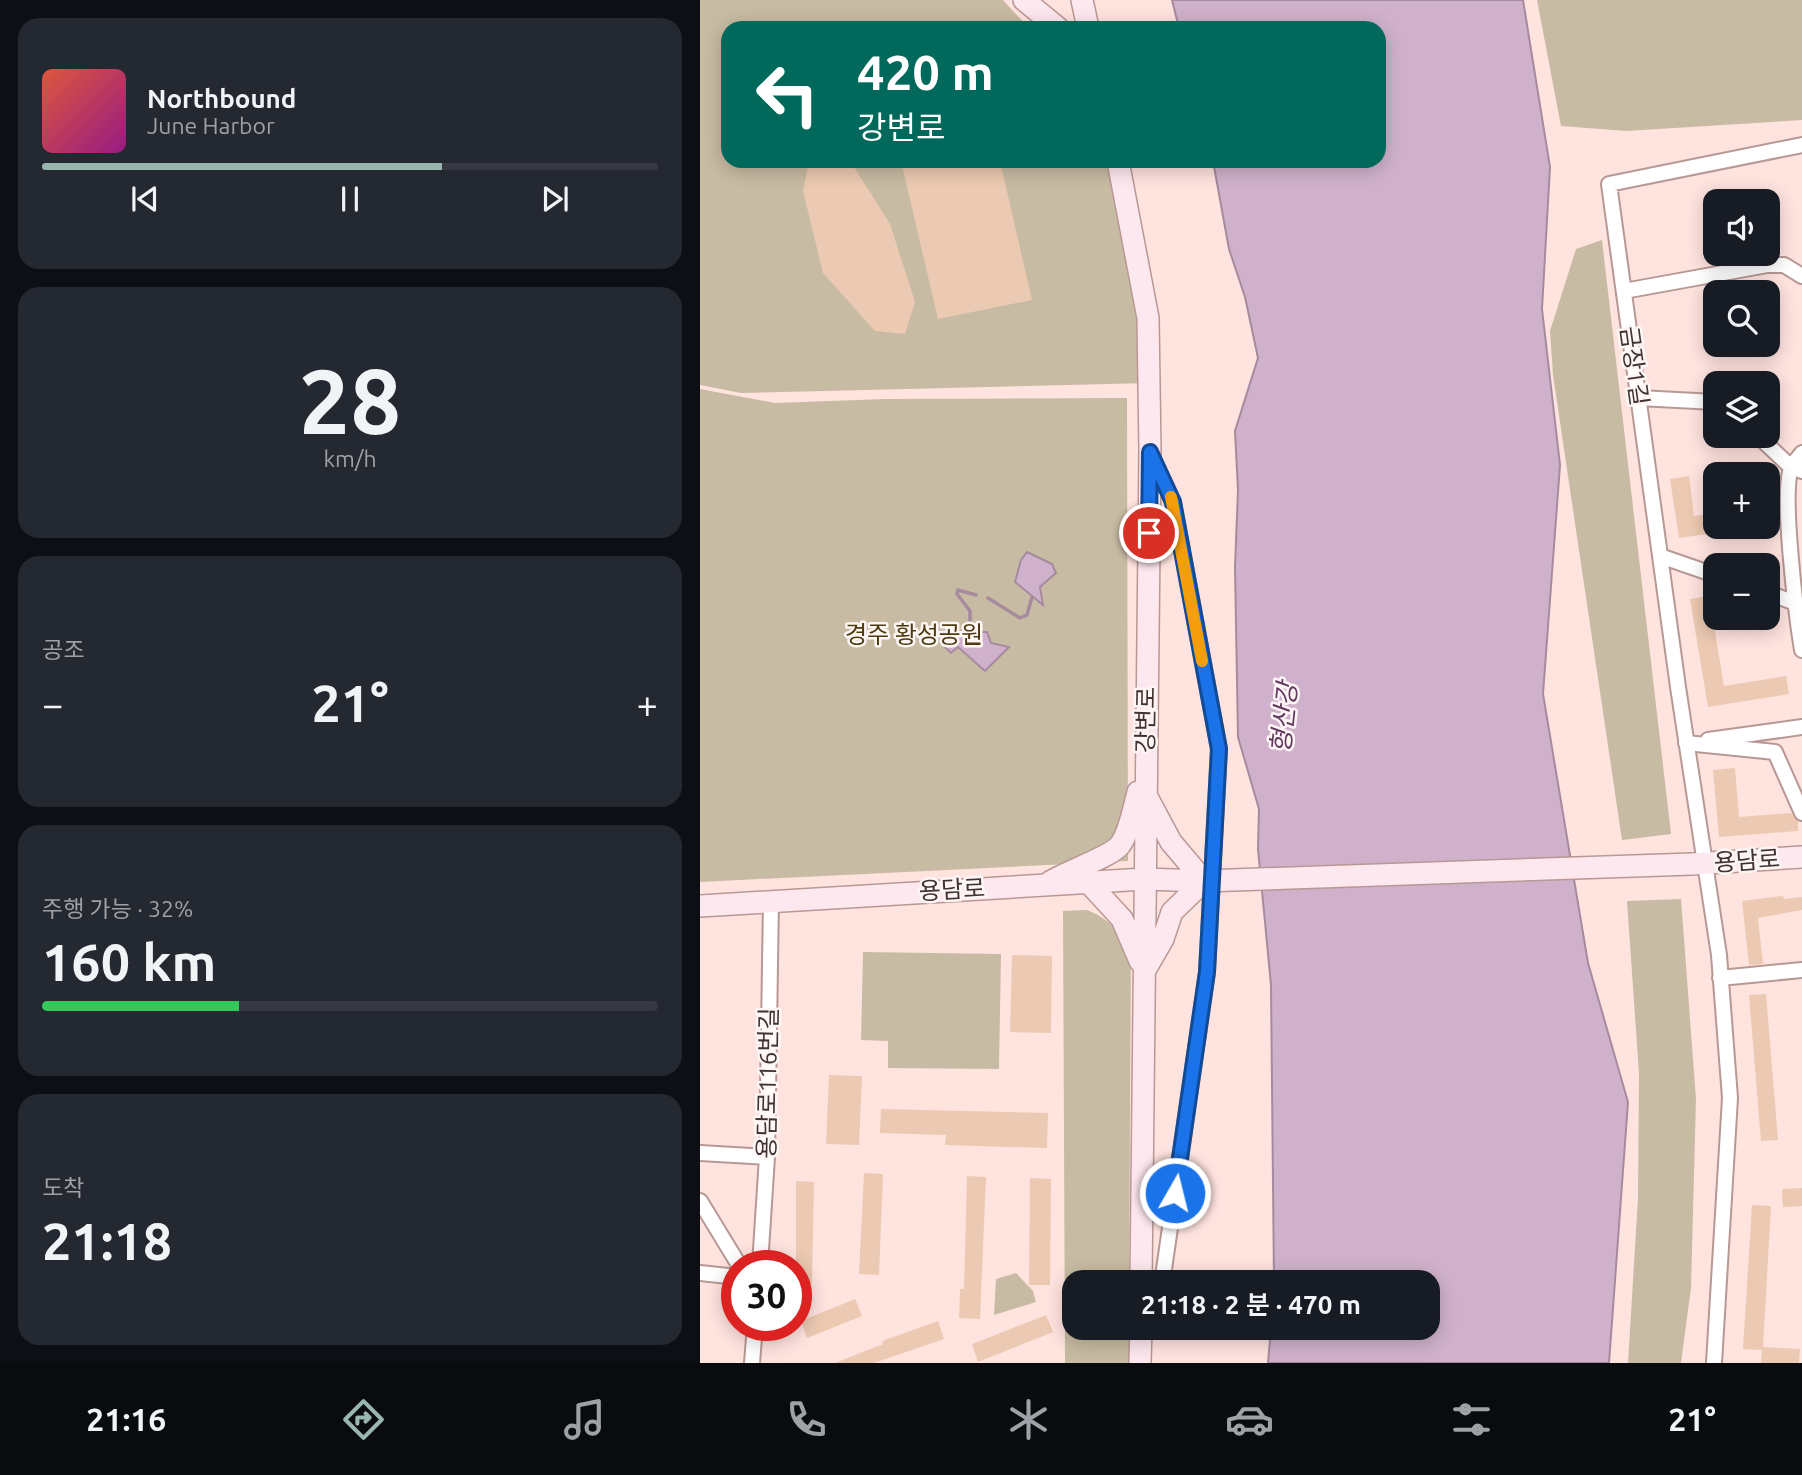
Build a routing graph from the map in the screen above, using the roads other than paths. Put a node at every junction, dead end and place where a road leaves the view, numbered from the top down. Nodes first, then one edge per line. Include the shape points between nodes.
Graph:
1 (1024, 0) edge
2 (1082, 0) edge
3 (1050, 21) edge
4 (1086, 21) edge
5 (1802, 145) edge
6 (1119, 168) edge
7 (1802, 276) edge
8 (1624, 291) junction
9 (1639, 398) junction
10 (1703, 401) edge
11 (1772, 448) edge
12 (1150, 452) junction
13 (1802, 453) edge
14 (1796, 469) edge
15 (1660, 556) junction
16 (1703, 571) edge
17 (1780, 597) edge
18 (1798, 604) edge
19 (1802, 650) edge
20 (1802, 727) edge
21 (1686, 743) junction
22 (1146, 758) junction
23 (1145, 793) junction
24 (1802, 813) edge
25 (1802, 857) edge
26 (1698, 864) junction
27 (1144, 879) junction
28 (1204, 881) junction
29 (1088, 882) junction
30 (1045, 885) junction
31 (771, 901) junction
32 (700, 906) edge
33 (1802, 970) edge
34 (1143, 972) junction
35 (1720, 978) junction
36 (700, 1153) edge
37 (766, 1157) junction
38 (700, 1201) edge
39 (730, 1250) edge
40 (761, 1250) edge
41 (1141, 1270) edge
42 (1164, 1270) edge
43 (700, 1273) edge
44 (721, 1275) edge
45 (1140, 1340) edge
46 (1146, 1340) edge
47 (753, 1341) edge
48 (1140, 1362) edge
49 (751, 1363) edge
50 (1714, 1363) edge

1 - 3 main road
2 - 4 main road
5 - 8 street, 금장1길 via 1609,184
6 - 12 main road, 강변로 via 1148,318
7 - 8 street via 1784,265 1767,265
8 - 9 street, 금장1길
9 - 10 street
9 - 15 street, 금장1길
11 - 14 street
12 - 22 main road, 강변로
12 - 42 street via 1173,502 1219,749 1207,972
13 - 14 street
14 - 18 street via 1788,494
15 - 16 street
15 - 21 street, 금장1길
17 - 18 street
18 - 19 street
20 - 21 street
21 - 24 street via 1775,752
21 - 26 street, 금장1길
22 - 23 main road, 강변로
22 - 30 main road via 1120,845
23 - 27 main road, 강변로
23 - 28 main road via 1171,842
25 - 26 main road, 용담로
26 - 28 main road, 용담로, bridge
26 - 35 street, 금장1길
27 - 28 main road, 용담로
27 - 29 main road, 용담로
27 - 34 main road, 강변로
28 - 34 main road via 1172,912 1163,939
29 - 30 main road, 용담로
29 - 34 main road via 1122,919
30 - 31 main road, 용담로
31 - 32 main road, 용담로
31 - 37 street, 용담로116번길
33 - 35 street
34 - 41 main road, 강변로
35 - 50 street, 금장1길 via 1730,1098
36 - 37 street
37 - 40 street, 용담로116번길
38 - 39 street
43 - 44 street
45 - 48 main road
46 - 48 street
47 - 49 street

